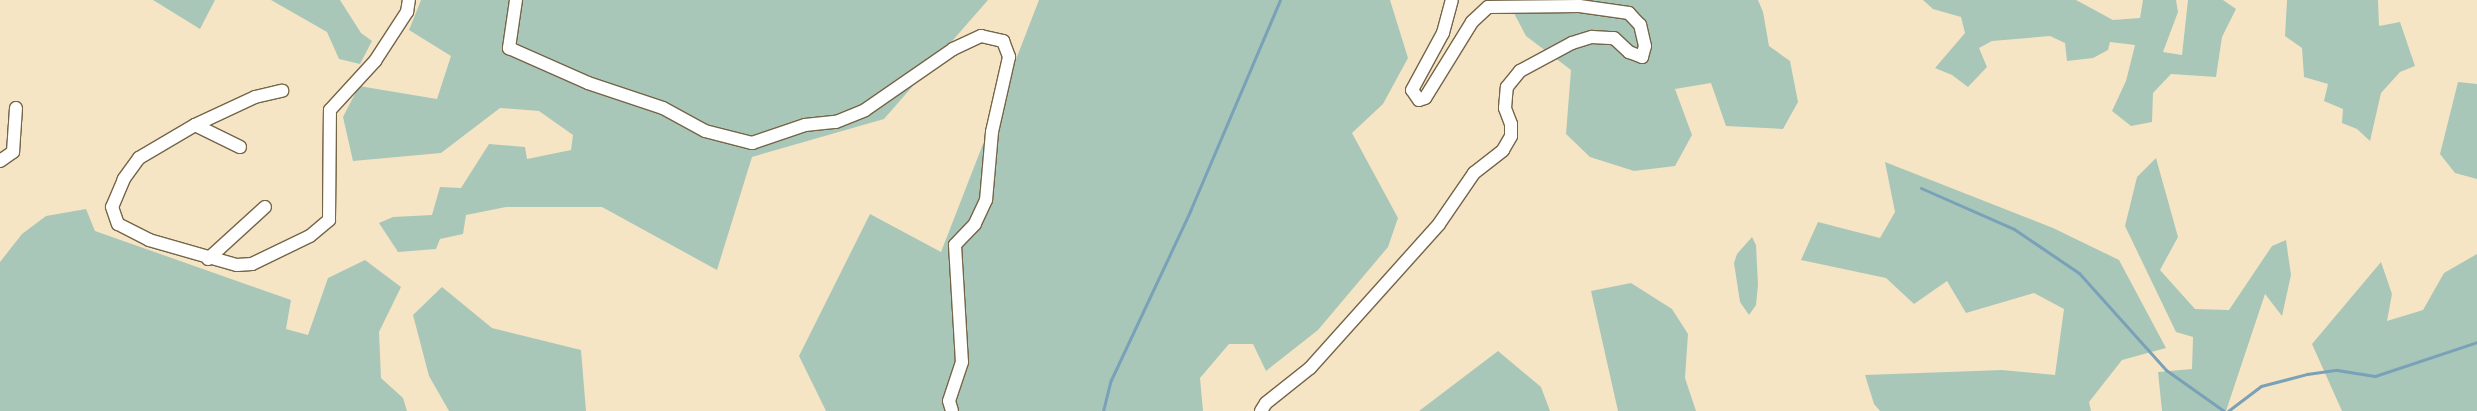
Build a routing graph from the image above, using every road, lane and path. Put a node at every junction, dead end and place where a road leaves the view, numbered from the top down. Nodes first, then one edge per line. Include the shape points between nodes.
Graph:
1 (409, 0) edge
2 (516, 0) edge
3 (1452, 0) edge
4 (282, 91) dead end
5 (16, 108) dead end
6 (195, 125) junction
7 (240, 147) dead end
8 (0, 161) edge
9 (265, 206) dead end
10 (208, 259) junction
11 (952, 411) edge
12 (1261, 411) edge

1 - 10 street via 407,12 374,61 330,110 329,220 310,236 252,264 237,265
2 - 11 street via 509,48 588,83 663,108 705,131 752,143 805,125 836,122 864,110 953,49 981,36 1003,40 1009,57 992,132 986,200 975,224 954,246 962,362 949,401
3 - 12 street via 1443,33 1412,90 1419,100 1425,98 1472,22 1488,7 1579,6 1630,13 1640,25 1645,46 1642,57 1629,52 1614,38 1592,37 1572,43 1520,71 1507,87 1505,108 1511,124 1511,136 1503,150 1474,173 1440,224 1310,368 1266,403
4 - 6 street via 255,97
5 - 8 street via 13,152
6 - 7 street
6 - 10 street via 139,158 124,179 112,207 118,224 150,240
9 - 10 street

